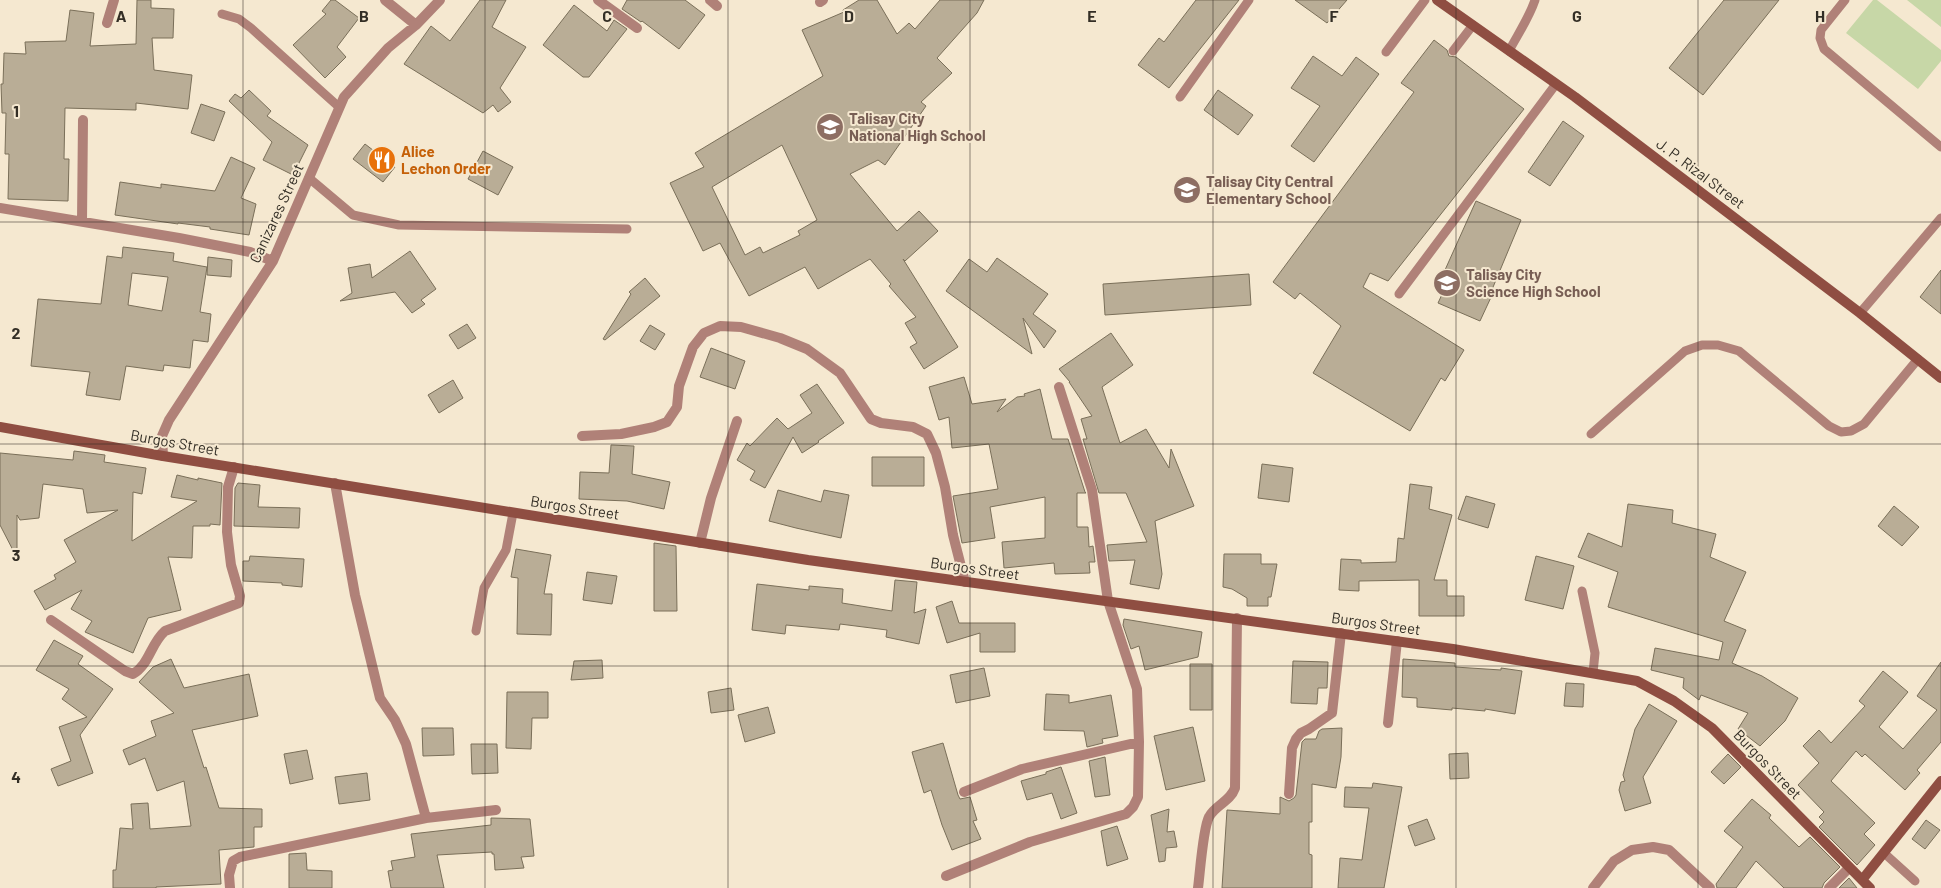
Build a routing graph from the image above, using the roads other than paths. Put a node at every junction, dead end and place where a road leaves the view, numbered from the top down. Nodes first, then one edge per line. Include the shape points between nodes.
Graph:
1 (114, 0) edge
2 (385, 0) edge
3 (440, 0) edge
4 (598, 0) edge
5 (1249, 0) edge
6 (1425, 0) edge
7 (1437, 0) edge
8 (1535, 0) edge
9 (1844, 0) edge
10 (222, 14) dead end
11 (108, 23) dead end
12 (416, 26) junction
13 (1473, 26) junction
14 (637, 28) dead end
15 (1510, 51) junction
16 (1386, 52) dead end
17 (1453, 52) dead end
18 (1556, 84) junction
19 (1180, 97) dead end
20 (339, 107) junction
21 (83, 120) dead end
22 (1941, 147) edge
23 (308, 178) junction
24 (0, 208) edge
25 (1941, 218) edge
26 (82, 221) junction
27 (627, 229) dead end
28 (273, 261) junction
29 (1398, 294) dead end
30 (1860, 313) junction
31 (1918, 359) junction
32 (1941, 378) edge
33 (1059, 387) dead end
34 (737, 421) dead end
35 (0, 427) edge
36 (1591, 434) dead end
37 (582, 436) dead end
38 (163, 456) junction
39 (234, 468) junction
40 (335, 483) junction
41 (513, 512) junction
42 (700, 543) junction
43 (964, 582) junction
44 (1582, 591) dead end
45 (1108, 601) junction
46 (1237, 618) junction
47 (51, 620) dead end
48 (476, 631) dead end
49 (1341, 633) junction
50 (1397, 641) junction
51 (1593, 673) junction
52 (1388, 724) dead end
53 (1139, 742) junction
54 (1941, 781) edge
55 (964, 792) dead end
56 (1288, 794) dead end
57 (496, 810) dead end
58 (426, 818) junction
59 (1884, 852) junction
60 (1849, 868) junction
61 (946, 876) dead end
62 (1862, 880) junction
63 (1915, 881) dead end
64 (230, 888) edge
65 (1198, 888) edge
66 (1593, 888) edge
67 (1710, 888) edge
68 (1828, 888) edge
69 (1870, 888) edge

1 - 11 street
2 - 12 street
3 - 12 street, Canizares Street
4 - 14 street
5 - 19 lane
6 - 16 lane
7 - 13 street, J. P. Rizal Street
8 - 15 lane
9 - 22 lane via 1821,30 1824,49
10 - 20 lane via 239,19 252,28
12 - 20 street, Canizares Street via 370,65
13 - 15 street, J. P. Rizal Street
13 - 17 lane
15 - 18 street, J. P. Rizal Street
18 - 29 lane
18 - 30 street, J. P. Rizal Street
20 - 23 street, Canizares Street
21 - 26 street
23 - 27 lane via 353,215 399,225
23 - 28 street, Canizares Street
24 - 26 street
25 - 30 lane
26 - 28 street via 250,252
28 - 38 street, Canizares Street via 169,420 162,436
30 - 31 street, J. P. Rizal Street
31 - 32 street, J. P. Rizal Street
31 - 36 lane via 1864,424 1842,432 1829,426 1739,351 1718,345 1702,345 1685,350
33 - 45 street via 1092,490
34 - 42 street via 711,498
35 - 38 street, Burgos Street
37 - 43 street via 621,434 667,422 677,407 679,386 693,347 704,333 720,326 741,327 780,338 807,349 840,373 871,418 881,423 913,427 927,434 945,487
38 - 39 street, Burgos Street
39 - 40 street, Burgos Street
39 - 47 street via 228,486 227,532 239,603 165,631 141,669 133,674
40 - 41 street, Burgos Street
40 - 58 street via 355,596 380,698 406,744
41 - 42 street, Burgos Street
41 - 48 lane via 506,550 484,588
42 - 43 street, Burgos Street
43 - 45 street, Burgos Street
44 - 51 lane via 1595,653
45 - 46 street, Burgos Street
45 - 53 street via 1137,690
46 - 49 street, Burgos Street
46 - 65 street via 1235,788 1207,821
49 - 50 street, Burgos Street
49 - 56 street via 1332,713 1301,732 1296,739 1292,748
50 - 51 street, Burgos Street
50 - 52 street
51 - 60 street, Burgos Street via 1637,681 1674,701 1712,728
53 - 55 street via 1022,769
53 - 61 street via 1138,797 1126,814 1030,842
54 - 59 street
57 - 58 street
58 - 64 street via 240,857 233,861
59 - 62 street
59 - 63 lane
60 - 62 street, Burgos Street
60 - 68 street
62 - 69 street, Burgos Street
66 - 67 street via 1614,860 1632,850 1653,847 1669,850

